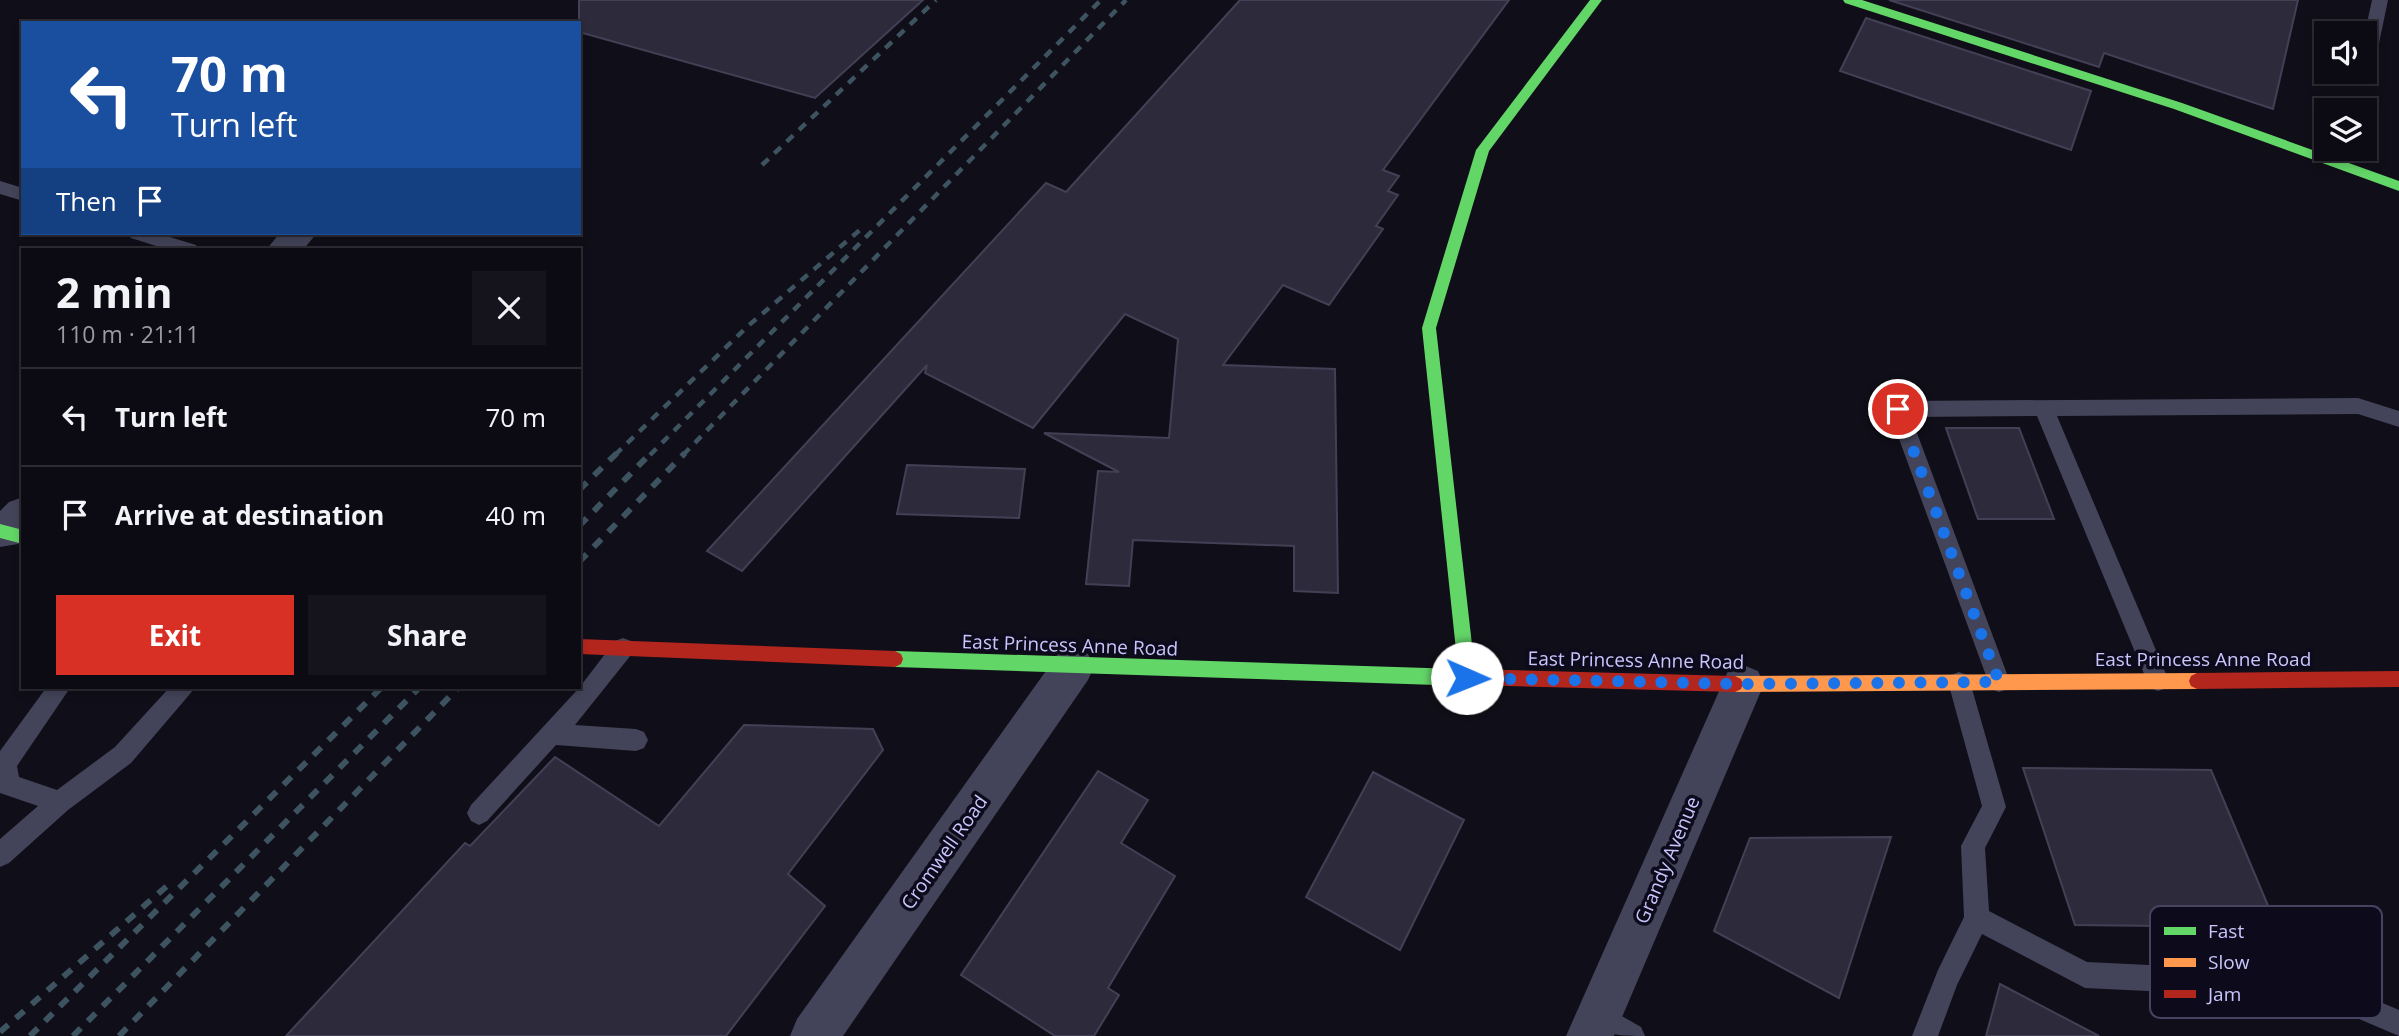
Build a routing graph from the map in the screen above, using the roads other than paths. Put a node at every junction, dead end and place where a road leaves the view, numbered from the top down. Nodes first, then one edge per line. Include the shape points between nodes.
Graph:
1 (1596, 0) edge
2 (1849, 0) edge
3 (2380, 0) edge
4 (2376, 21) edge
5 (2399, 186) edge
6 (0, 187) edge
7 (21, 194) edge
8 (143, 235) edge
9 (298, 235) edge
10 (184, 248) edge
11 (285, 248) edge
12 (2044, 408) junction
13 (2399, 419) edge
14 (581, 646) edge
15 (623, 648) junction
16 (1073, 667) junction
17 (1467, 678) junction
18 (2399, 679) edge
19 (2158, 681) junction
20 (1959, 682) junction
21 (1999, 682) junction
22 (1743, 684) junction
23 (58, 689) edge
24 (183, 689) edge
25 (552, 734) junction
26 (636, 740) dead end
27 (60, 802) junction
28 (479, 813) dead end
29 (0, 855) edge
30 (1977, 918) junction
31 (2150, 978) edge
32 (2382, 1016) edge
33 (2399, 1023) edge
34 (1607, 1029) edge
35 (814, 1036) edge
36 (1925, 1036) edge

1 - 17 main road via 1483,150 1429,328
2 - 5 main road via 2178,106
3 - 4 lane
6 - 7 lane
8 - 10 lane
9 - 11 street
12 - 13 lane via 2358,406
12 - 19 lane
12 - 21 lane via 1898,409
14 - 15 main road, East Princess Anne Road
15 - 16 main road, East Princess Anne Road
15 - 25 lane
16 - 17 main road, East Princess Anne Road
16 - 35 street, Cromwell Road
17 - 22 main road, East Princess Anne Road
18 - 19 main road, East Princess Anne Road
19 - 21 main road, East Princess Anne Road
20 - 21 main road, East Princess Anne Road
20 - 22 main road, East Princess Anne Road
20 - 30 lane via 1994,807 1973,846
22 - 34 street, Grandy Avenue
23 - 27 lane via 5,763 8,785
24 - 27 lane via 123,755
25 - 26 lane
25 - 28 lane
27 - 29 lane
30 - 31 lane via 2085,975
30 - 36 lane
32 - 33 lane

